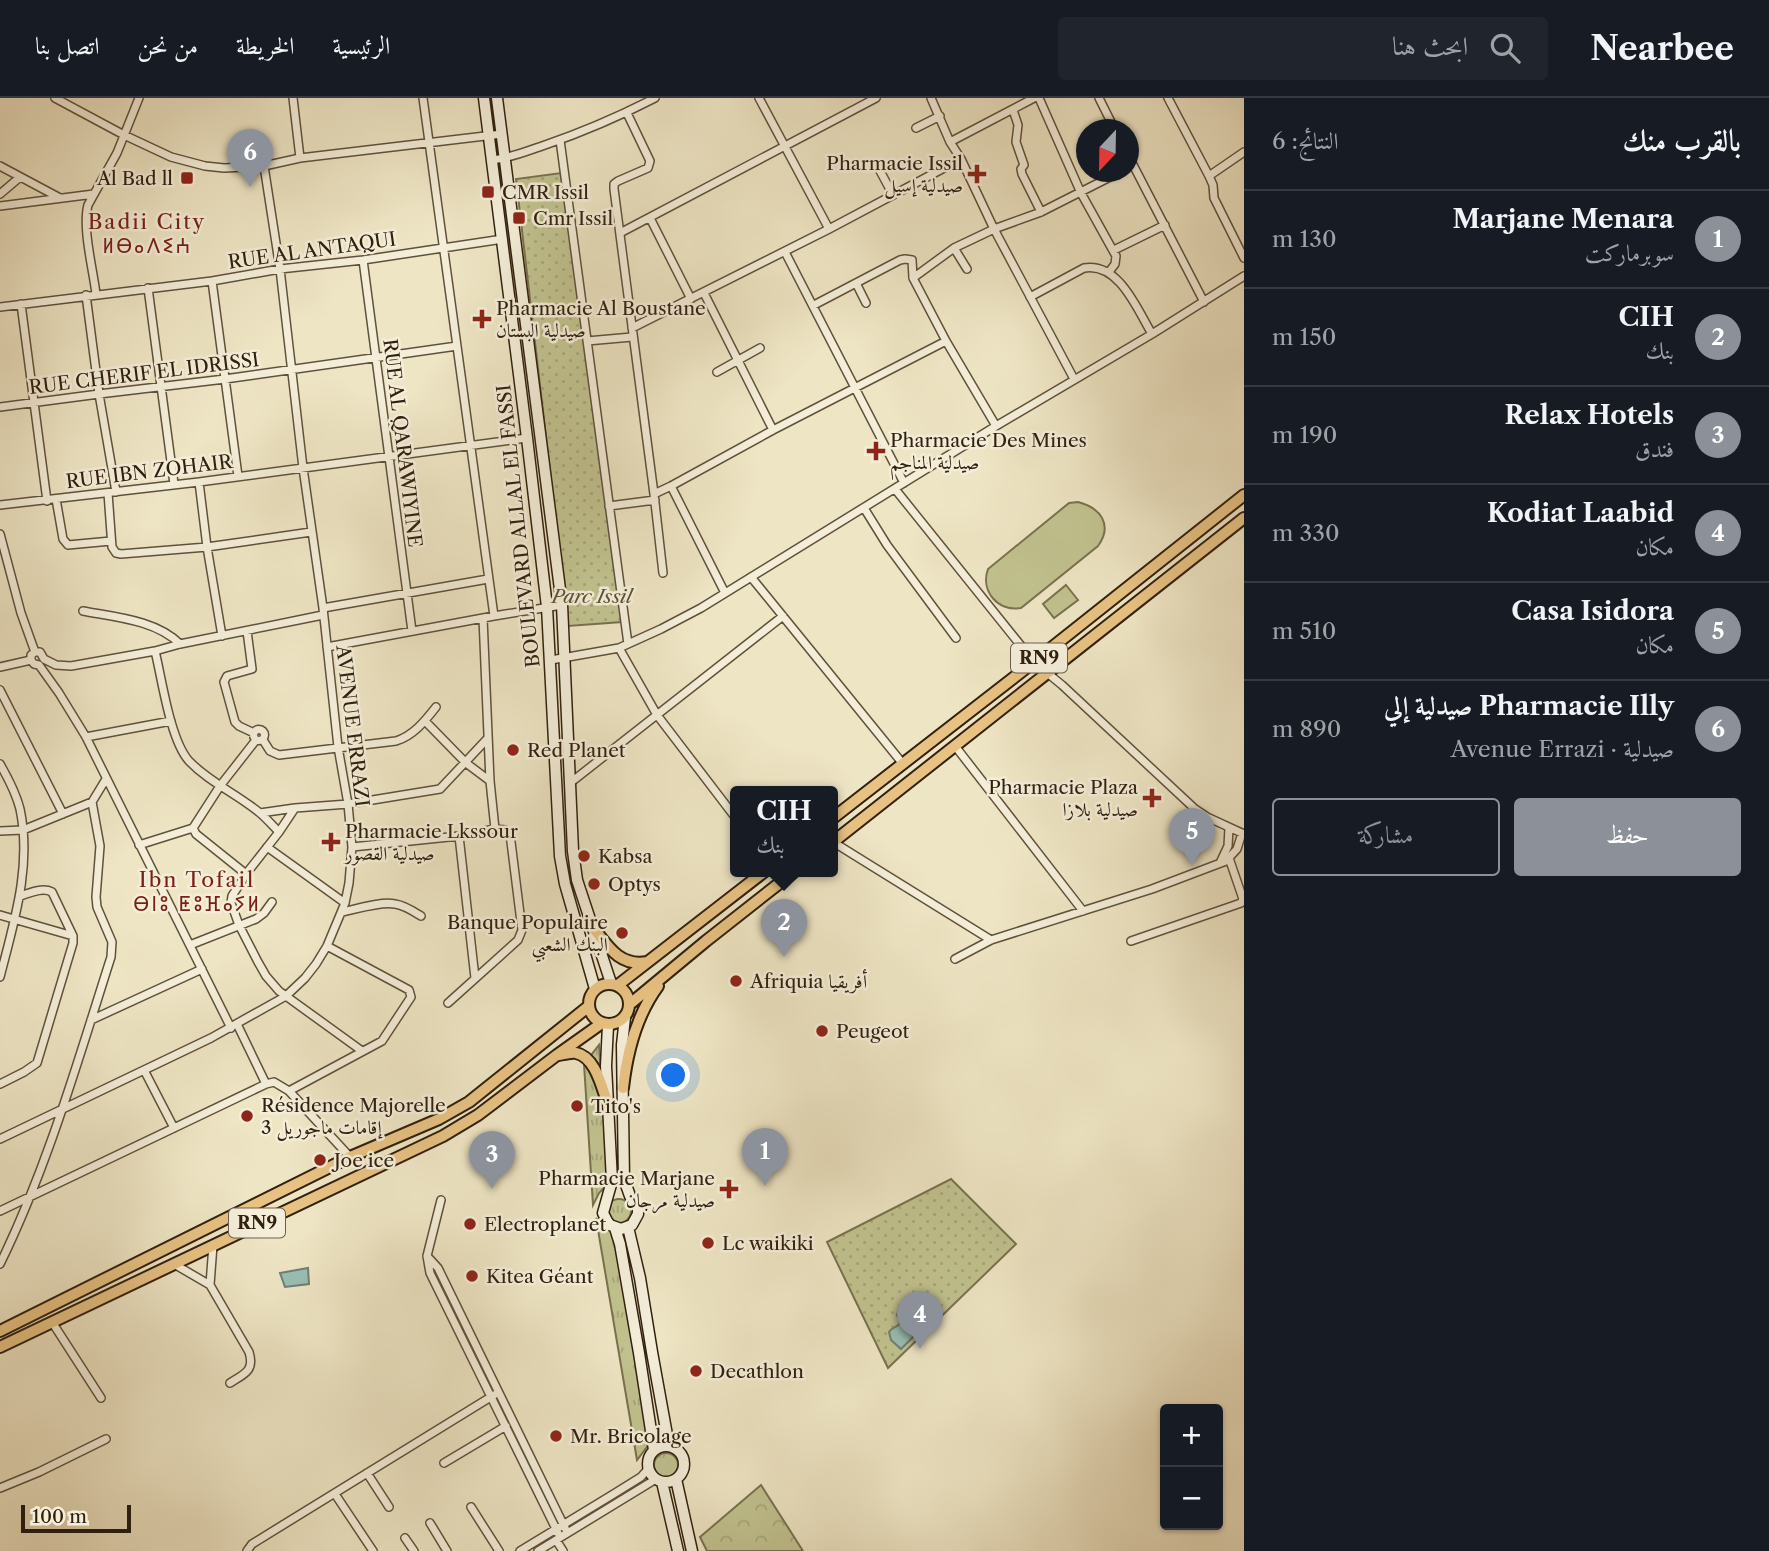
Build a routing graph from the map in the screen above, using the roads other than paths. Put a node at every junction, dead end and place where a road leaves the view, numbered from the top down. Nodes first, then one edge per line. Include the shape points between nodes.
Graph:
1 (55, 98) edge
2 (139, 98) edge
3 (293, 98) edge
4 (423, 98) edge
5 (484, 98) edge
6 (497, 98) edge
7 (655, 98) edge
8 (759, 98) edge
9 (876, 98) edge
10 (931, 98) edge
11 (1034, 98) edge
12 (1039, 98) edge
13 (1099, 98) edge
14 (1179, 98) edge
15 (1170, 100) edge
16 (1022, 101) edge
17 (1013, 110) junction
18 (627, 113) junction
19 (940, 116) junction
20 (1110, 119) edge
21 (916, 128) dead end
22 (502, 134) junction
23 (124, 135) junction
24 (488, 136) junction
25 (560, 140) junction
26 (950, 142) junction
27 (429, 143) junction
28 (784, 146) junction
29 (1241, 154) edge
30 (300, 158) junction
31 (506, 158) junction
32 (961, 159) junction
33 (492, 160) junction
34 (1244, 165) edge
35 (0, 166) edge
36 (264, 166) junction
37 (879, 169) dead end
38 (1209, 176) junction
39 (20, 177) junction
40 (1139, 179) edge
41 (1101, 182) edge
42 (1081, 193) junction
43 (0, 194) edge
44 (94, 194) junction
45 (893, 195) junction
46 (60, 199) junction
47 (0, 206) edge
48 (1041, 212) junction
49 (650, 218) junction
50 (1165, 225) junction
51 (829, 229) junction
52 (994, 229) junction
53 (620, 233) junction
54 (503, 239) junction
55 (444, 247) junction
56 (954, 248) junction
57 (1114, 250) junction
58 (785, 252) junction
59 (1244, 258) edge
60 (363, 260) junction
61 (280, 269) junction
62 (967, 269) dead end
63 (1109, 272) junction
64 (1244, 276) edge
65 (913, 278) junction
66 (212, 281) junction
67 (856, 283) junction
68 (148, 288) junction
69 (704, 293) junction
70 (96, 294) junction
71 (86, 295) junction
72 (1030, 297) junction
73 (691, 299) junction
74 (1204, 302) junction
75 (866, 303) dead end
76 (21, 304) junction
77 (814, 304) junction
78 (0, 307) edge
79 (632, 328) junction
80 (1152, 334) junction
81 (632, 337) junction
82 (587, 341) junction
83 (946, 341) junction
84 (457, 346) junction
85 (760, 348) dead end
86 (376, 358) junction
87 (738, 361) junction
88 (292, 370) junction
89 (718, 372) dead end
90 (225, 379) junction
91 (1074, 379) junction
92 (162, 386) junction
93 (856, 387) junction
94 (99, 394) junction
95 (34, 403) junction
96 (0, 407) edge
97 (996, 426) junction
98 (773, 429) junction
99 (527, 438) junction
100 (471, 446) junction
101 (389, 457) junction
102 (303, 468) junction
103 (238, 476) junction
104 (199, 482) junction
105 (904, 483) junction
106 (174, 484) junction
107 (671, 486) junction
108 (895, 489) junction
109 (112, 492) junction
110 (1244, 495) edge
111 (655, 497) junction
112 (56, 499) junction
113 (47, 501) junction
114 (0, 505) edge
115 (609, 506) junction
116 (864, 508) junction
117 (1244, 518) edge
118 (311, 532) junction
119 (0, 534) edge
120 (111, 541) junction
121 (207, 547) junction
122 (663, 573) dead end
123 (751, 577) junction
124 (488, 579) junction
125 (725, 593) junction
126 (407, 594) junction
127 (562, 605) junction
128 (547, 607) junction
129 (83, 611) dead end
130 (323, 612) junction
131 (494, 615) junction
132 (783, 617) junction
133 (483, 618) junction
134 (247, 631) junction
135 (412, 631) junction
136 (222, 636) junction
137 (956, 638) dead end
138 (180, 644) junction
139 (628, 644) junction
140 (327, 647) junction
141 (619, 648) junction
142 (155, 651) junction
143 (35, 652) junction
144 (565, 658) junction
145 (31, 660) junction
146 (551, 660) junction
147 (42, 662) junction
148 (1034, 662) junction
149 (0, 667) edge
150 (1048, 672) junction
151 (0, 690) edge
152 (436, 707) dead end
153 (657, 715) junction
154 (171, 720) junction
155 (425, 721) junction
156 (86, 737) junction
157 (257, 738) junction
158 (488, 738) junction
159 (956, 746) junction
160 (338, 747) junction
161 (466, 763) junction
162 (0, 764) edge
163 (902, 764) junction
164 (106, 779) junction
165 (490, 780) junction
166 (570, 783) junction
167 (220, 786) junction
168 (92, 802) junction
169 (348, 804) junction
170 (295, 808) junction
171 (730, 810) edge
172 (260, 813) junction
173 (63, 814) junction
174 (838, 814) edge
175 (193, 828) junction
176 (1229, 828) junction
177 (495, 829) junction
178 (23, 830) junction
179 (0, 831) edge
180 (279, 832) junction
181 (1243, 834) edge
182 (459, 836) junction
183 (838, 838) edge
184 (139, 845) junction
185 (838, 845) edge
186 (352, 847) junction
187 (267, 848) junction
188 (1244, 853) edge
189 (1230, 857) junction
190 (1220, 863) junction
191 (246, 874) junction
192 (757, 877) edge
193 (787, 877) edge
194 (20, 896) junction
195 (272, 902) dead end
196 (345, 902) junction
197 (1083, 911) junction
198 (342, 912) junction
199 (0, 915) edge
200 (421, 916) dead end
201 (14, 919) junction
202 (239, 925) junction
203 (592, 926) junction
204 (73, 936) junction
205 (991, 940) junction
206 (1131, 941) dead end
207 (190, 945) junction
208 (327, 946) junction
209 (956, 959) dead end
210 (647, 962) junction
211 (202, 969) junction
212 (667, 973) junction
213 (0, 977) edge
214 (475, 978) junction
215 (614, 984) junction
216 (595, 989) junction
217 (286, 996) junction
218 (448, 1003) dead end
219 (630, 1004) junction
220 (589, 1006) junction
221 (625, 1017) junction
222 (91, 1020) junction
223 (605, 1024) junction
224 (234, 1026) junction
225 (362, 1052) junction
226 (557, 1055) junction
227 (145, 1070) junction
228 (0, 1084) edge
229 (266, 1084) junction
230 (623, 1088) junction
231 (289, 1091) junction
232 (608, 1104) junction
233 (62, 1109) junction
234 (174, 1128) junction
235 (0, 1139) edge
236 (350, 1157) junction
237 (31, 1196) junction
238 (631, 1196) junction
239 (441, 1200) dead end
240 (606, 1202) junction
241 (0, 1211) edge
242 (615, 1227) junction
243 (628, 1227) junction
244 (213, 1245) junction
245 (173, 1264) junction
246 (0, 1265) edge
247 (210, 1285) junction
248 (52, 1322) junction
249 (0, 1331) edge
250 (0, 1347) edge
251 (230, 1383) dead end
252 (495, 1395) junction
253 (101, 1398) dead end
254 (506, 1426) junction
255 (106, 1439) dead end
256 (670, 1446) junction
257 (654, 1450) junction
258 (444, 1463) dead end
259 (648, 1469) junction
260 (366, 1473) junction
261 (676, 1479) junction
262 (659, 1481) junction
263 (0, 1488) edge
264 (335, 1494) junction
265 (389, 1507) dead end
266 (471, 1507) dead end
267 (430, 1523) dead end
268 (560, 1533) junction
269 (405, 1538) dead end
270 (676, 1550) edge
271 (247, 1551) edge
272 (373, 1551) edge
273 (414, 1551) edge
274 (447, 1551) edge
275 (499, 1551) edge
276 (520, 1551) edge
277 (538, 1551) edge
278 (563, 1551) edge
279 (692, 1551) edge

1 - 23 street
2 - 23 street
3 - 30 street
4 - 27 street
5 - 24 main road, BOULEVARD ALLAL EL FASSI
6 - 22 main road, BOULEVARD ALLAL EL FASSI
7 - 18 street
8 - 28 street
9 - 28 street
10 - 19 street
11 - 16 street
12 - 42 street
13 - 20 street
14 - 15 street
15 - 38 street
16 - 17 street
17 - 26 street
17 - 48 street via 1022,174
18 - 25 street
18 - 53 street via 649,166 614,184
19 - 21 street
19 - 26 street
22 - 24 street
22 - 31 main road, BOULEVARD ALLAL EL FASSI
23 - 36 street via 171,157 205,166
23 - 44 street
24 - 27 street
24 - 33 main road, BOULEVARD ALLAL EL FASSI
25 - 31 street
25 - 82 street
26 - 32 street
27 - 30 street
27 - 55 street
28 - 49 street
28 - 51 street
29 - 34 street
29 - 38 street
30 - 36 street
31 - 33 street
31 - 127 main road, BOULEVARD ALLAL EL FASSI
32 - 45 street
32 - 52 street
33 - 54 main road, BOULEVARD ALLAL EL FASSI
35 - 39 street
36 - 61 street, AVENUE ERRAZI
37 - 45 street
38 - 59 street via 1214,198
39 - 43 street
39 - 46 street
40 - 50 street
41 - 42 street
42 - 48 street
42 - 57 street
44 - 46 street
44 - 70 street via 86,214
45 - 51 street
46 - 47 street
48 - 52 street
49 - 53 street
49 - 73 street
50 - 57 street
50 - 74 street
51 - 58 street
52 - 56 street
52 - 72 street
53 - 79 street
54 - 55 street, RUE AL ANTAQUI
54 - 99 main road, BOULEVARD ALLAL EL FASSI
55 - 60 street, RUE AL ANTAQUI
55 - 84 street
56 - 62 street
56 - 65 street
57 - 63 street via 1116,261
58 - 69 street
58 - 77 street
60 - 61 street, RUE AL ANTAQUI
60 - 86 street, RUE AL QARAWIYINE
61 - 66 street, RUE AL ANTAQUI
61 - 88 street, AVENUE ERRAZI
63 - 72 street via 1084,268
63 - 80 street via 1122,284
64 - 74 street
65 - 67 street via 912,260 905,258
65 - 83 street
66 - 68 street, RUE AL ANTAQUI
66 - 90 street
67 - 75 street
67 - 77 street
68 - 70 street, RUE AL ANTAQUI
68 - 92 street
69 - 73 street
69 - 87 street
70 - 71 street, RUE AL ANTAQUI
71 - 76 street, RUE AL ANTAQUI
71 - 94 street
72 - 91 street
73 - 79 street
74 - 80 street
76 - 78 street, RUE AL ANTAQUI
76 - 95 street
77 - 93 street
79 - 81 street
80 - 91 street
81 - 82 street
81 - 111 street
82 - 115 street
83 - 93 street
83 - 97 street
84 - 86 street, RUE CHERIF EL IDRISSI
84 - 100 street
85 - 87 street
86 - 88 street, RUE CHERIF EL IDRISSI
86 - 101 street, RUE AL QARAWIYINE
87 - 89 street
87 - 98 street
88 - 90 street, RUE CHERIF EL IDRISSI
88 - 102 street, AVENUE ERRAZI
90 - 92 street, RUE CHERIF EL IDRISSI
90 - 103 street
91 - 97 street
92 - 94 street, RUE CHERIF EL IDRISSI
92 - 106 street
93 - 98 street
93 - 105 street
94 - 95 street, RUE CHERIF EL IDRISSI
94 - 109 street
95 - 96 street, RUE CHERIF EL IDRISSI
95 - 113 street
97 - 105 street
98 - 107 street
99 - 100 street, RUE IBN ZOHAIR
99 - 128 main road, BOULEVARD ALLAL EL FASSI
100 - 101 street, RUE IBN ZOHAIR
100 - 124 street
101 - 102 street, RUE IBN ZOHAIR
101 - 126 street, RUE AL QARAWIYINE
102 - 103 street, RUE IBN ZOHAIR
102 - 118 street, AVENUE ERRAZI
103 - 104 street, RUE IBN ZOHAIR
104 - 106 street, RUE IBN ZOHAIR
104 - 121 street
105 - 108 street
106 - 109 street, RUE IBN ZOHAIR
107 - 111 street
107 - 125 street
108 - 116 street
108 - 148 street
109 - 112 street, RUE IBN ZOHAIR
109 - 120 street
110 - 148 main road, RN9
111 - 115 street
111 - 122 street
112 - 113 street, RUE IBN ZOHAIR
112 - 120 street via 65,543
113 - 114 street, RUE IBN ZOHAIR
115 - 139 street
116 - 123 street
116 - 137 street
117 - 150 main road, RN9
118 - 121 street
118 - 130 street, AVENUE ERRAZI
119 - 143 street
120 - 121 street via 113,550 121,554
121 - 136 street
123 - 125 street
123 - 132 street
124 - 126 street
124 - 131 street
125 - 139 street
126 - 130 street
126 - 135 street, RUE AL QARAWIYINE
127 - 128 street
127 - 144 main road, BOULEVARD ALLAL EL FASSI
128 - 131 street
128 - 146 main road, BOULEVARD ALLAL EL FASSI
129 - 138 street via 158,628
130 - 134 street
130 - 140 street, AVENUE ERRAZI
131 - 133 street
132 - 153 street
132 - 163 street
133 - 135 street
133 - 158 street
134 - 136 street
134 - 157 street via 252,668 227,676 224,682 235,722
135 - 140 street
136 - 138 street
138 - 142 street
139 - 141 street
140 - 160 street, AVENUE ERRAZI
141 - 144 street
141 - 153 street
142 - 147 street via 65,667
142 - 154 street
143 - 145 street
143 - 147 street via 42,654
144 - 146 street
144 - 166 main road, BOULEVARD ALLAL EL FASSI
145 - 147 street
145 - 149 street
146 - 216 main road, BOULEVARD ALLAL EL FASSI via 560,856
147 - 156 street
148 - 150 street
148 - 163 main road, RN9
150 - 159 main road, RN9
150 - 176 street via 1195,809
151 - 173 street
152 - 155 street
153 - 166 street
153 - 171 street
154 - 156 street
154 - 167 street via 188,760
155 - 160 street via 396,741
155 - 161 street
156 - 164 street
157 - 160 street via 279,755
157 - 167 street
158 - 161 street
158 - 165 street
159 - 183 main road, RN9
159 - 197 street
160 - 169 street, AVENUE ERRAZI
161 - 165 street
161 - 169 street via 433,792
162 - 178 street via 16,797
163 - 174 main road, RN9
164 - 168 street
164 - 184 street
165 - 177 street
166 - 203 main road, BOULEVARD ALLAL EL FASSI via 576,871
167 - 172 street
167 - 175 street
168 - 173 street
168 - 222 street via 100,846 97,907 112,948
169 - 170 street
169 - 186 street, AVENUE ERRAZI
170 - 172 street
170 - 180 street
172 - 180 street
173 - 178 street
175 - 184 street
175 - 191 street
176 - 181 street
176 - 190 street via 1228,846
177 - 182 street
177 - 214 street via 510,834 522,930 518,940
178 - 179 street
178 - 194 street
180 - 187 street
181 - 189 street
182 - 186 street
182 - 214 street
184 - 207 street
185 - 205 street
186 - 196 street, AVENUE ERRAZI
187 - 191 street
187 - 196 street
188 - 189 street
189 - 190 street
189 - 206 street via 1241,903
190 - 197 street
191 - 202 street via 231,900
192 - 210 main road
193 - 212 main road
194 - 201 street
194 - 204 street via 52,892
195 - 202 street via 261,916
196 - 198 street, AVENUE ERRAZI
197 - 205 street
198 - 200 street via 387,903
198 - 208 street, AVENUE ERRAZI
199 - 201 street
201 - 204 street
201 - 213 street
202 - 207 street
202 - 217 street via 266,976
203 - 210 main road via 619,958
203 - 215 main road, BOULEVARD ALLAL EL FASSI
204 - 228 street via 37,1063
205 - 209 street
207 - 211 street
208 - 217 street, AVENUE ERRAZI
208 - 225 street via 411,993 386,1037
210 - 215 main road
211 - 222 street
211 - 224 street
212 - 219 main road
212 - 230 main road via 635,1031
214 - 218 street
215 - 216 main road
215 - 219 main road via 627,993
216 - 220 main road
217 - 224 street, AVENUE ERRAZI
217 - 225 street
219 - 221 main road
220 - 223 main road via 593,1016
220 - 236 main road, RN9 via 469,1102
221 - 223 main road, RN9
221 - 230 main road
222 - 233 street
223 - 226 main road, RN9
223 - 232 main road
224 - 227 street, AVENUE ERRAZI
224 - 229 street
225 - 231 street
226 - 232 main road via 577,1053 587,1059
226 - 244 main road, RN9 via 443,1136
227 - 233 street, AVENUE ERRAZI
227 - 234 street
229 - 231 street via 274,1082
229 - 234 street
230 - 238 main road via 624,1179
231 - 236 street
232 - 240 main road via 612,1181
233 - 235 street, AVENUE ERRAZI
233 - 237 street
234 - 237 street
236 - 249 main road, RN9
237 - 241 street
237 - 246 street
238 - 240 main road via 617,1194
238 - 243 main road via 638,1214
239 - 252 street via 428,1256 438,1268
240 - 242 main road via 604,1216
242 - 243 main road
242 - 257 main road
243 - 256 main road
244 - 245 main road, RN9
244 - 247 street
245 - 247 street
245 - 248 main road, RN9
247 - 251 street via 251,1358 247,1372
248 - 250 main road, RN9
248 - 253 street
252 - 254 street
252 - 260 street
252 - 268 street
254 - 258 street
254 - 268 street
255 - 263 street
256 - 257 main road
256 - 261 main road via 684,1461
257 - 259 main road
259 - 262 main road
259 - 268 street
260 - 264 street
260 - 265 street
261 - 262 main road
261 - 279 main road
262 - 268 street
262 - 270 main road
264 - 271 street
264 - 272 street
266 - 275 street
267 - 274 street
268 - 276 street
268 - 277 street
268 - 278 street
269 - 273 street

